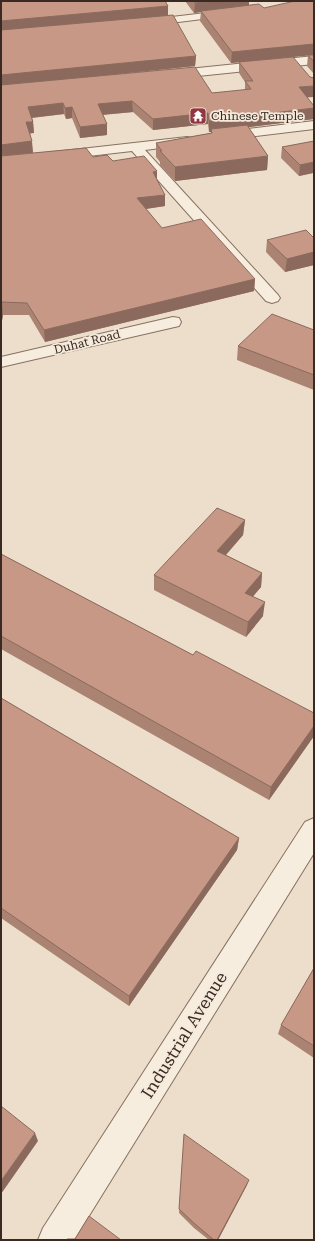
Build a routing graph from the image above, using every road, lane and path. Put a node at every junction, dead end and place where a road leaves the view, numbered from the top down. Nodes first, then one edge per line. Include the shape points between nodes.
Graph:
1 (241, 12) edge
2 (138, 24) edge
3 (314, 60) edge
4 (296, 62) junction
5 (305, 73) edge
6 (155, 76) edge
7 (314, 126) edge
8 (213, 138) edge
9 (198, 139) edge
10 (136, 147) junction
11 (1, 162) edge
12 (272, 298) dead end
13 (173, 322) dead end
14 (1, 362) edge
15 (314, 830) edge
16 (55, 1240) edge

1 - 2 street
3 - 4 street
4 - 5 street
4 - 6 street
7 - 8 street
9 - 10 street
10 - 11 street
10 - 12 street
13 - 14 street, Duhat Road
15 - 16 street, Industrial Avenue

